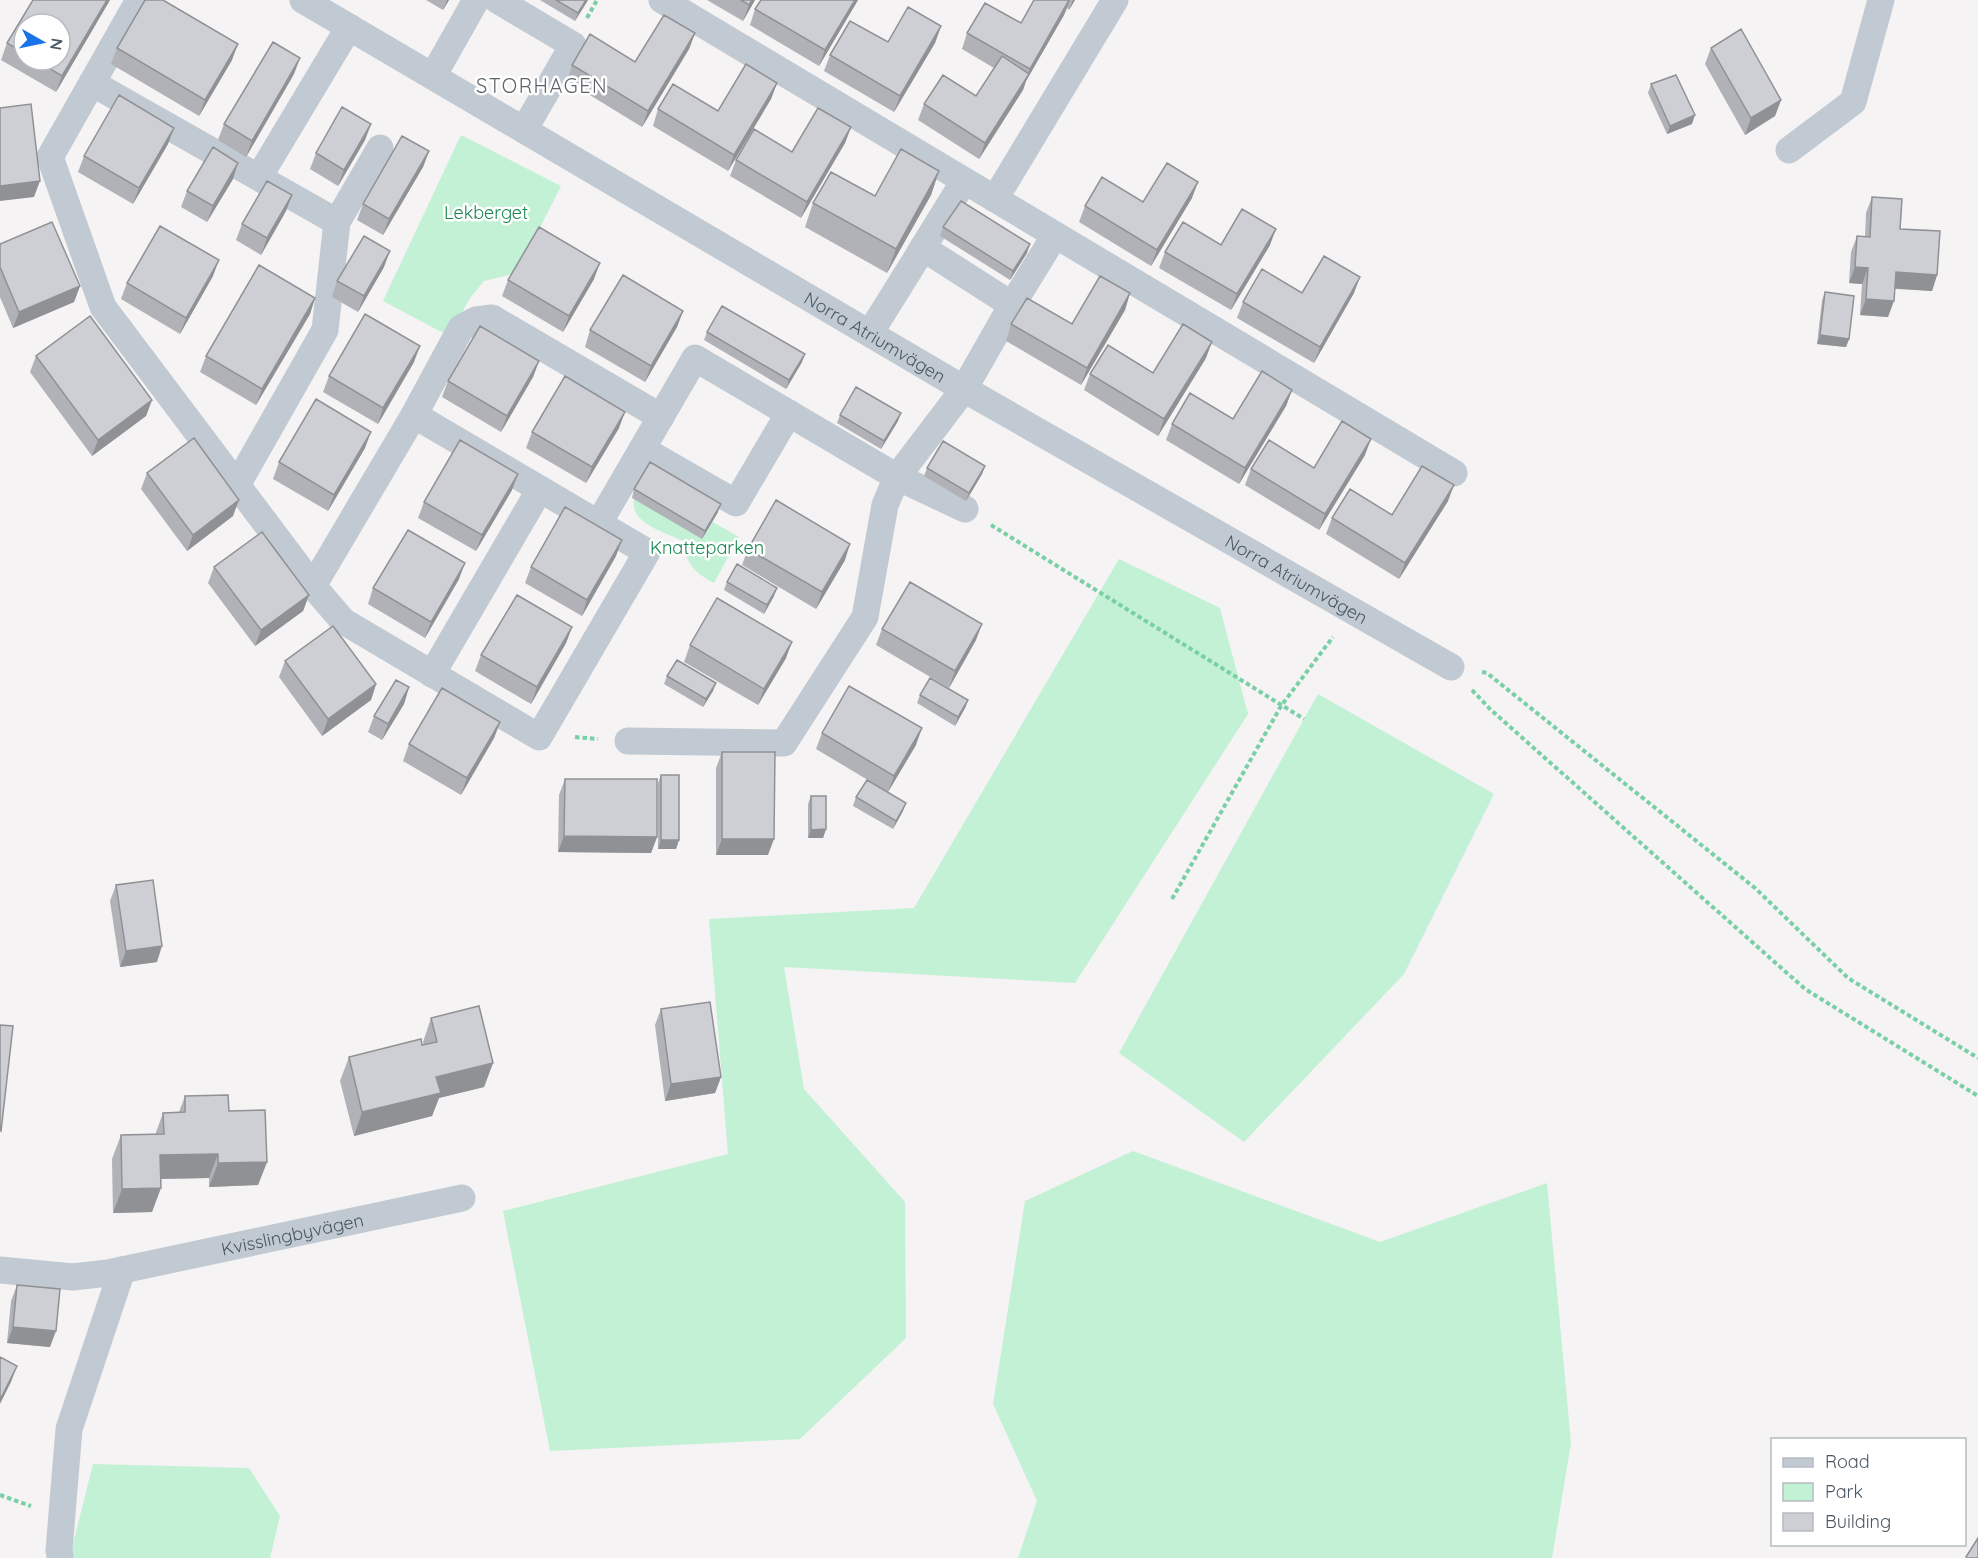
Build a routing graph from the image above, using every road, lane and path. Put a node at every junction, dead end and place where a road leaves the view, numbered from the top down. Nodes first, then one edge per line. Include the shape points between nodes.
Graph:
1 (139, 0) edge
2 (303, 0) edge
3 (476, 0) edge
4 (496, 0) edge
5 (662, 0) edge
6 (1115, 0) edge
7 (1881, 0) edge
8 (349, 27) junction
9 (433, 76) junction
10 (92, 82) junction
11 (524, 130) junction
12 (380, 148) dead end
13 (1789, 150) dead end
14 (259, 177) junction
15 (964, 181) junction
16 (995, 199) junction
17 (337, 222) junction
18 (1055, 235) junction
19 (919, 254) junction
20 (1012, 305) junction
21 (870, 333) junction
22 (964, 389) junction
23 (789, 413) junction
24 (414, 416) junction
25 (661, 417) junction
26 (642, 448) junction
27 (1454, 473) dead end
28 (897, 477) junction
29 (237, 485) junction
30 (540, 489) junction
31 (965, 508) joint
32 (598, 524) junction
33 (313, 586) junction
34 (1350, 609) junction
35 (1451, 667) junction
36 (432, 674) junction
37 (1281, 706) junction
38 (1304, 719) dead end
39 (539, 737) junction
40 (628, 741) joint
41 (1172, 899) dead end
42 (1978, 1058) edge
43 (1978, 1096) edge
44 (462, 1198) dead end
45 (0, 1270) edge
46 (122, 1270) junction
47 (60, 1558) edge

1 - 10 street
2 - 8 street, Norra Atriumvägen
3 - 9 street
4 - 11 street via 573,45
5 - 15 street
6 - 16 street
7 - 13 street via 1853,102
8 - 9 street, Norra Atriumvägen
8 - 14 street
9 - 11 street, Norra Atriumvägen
10 - 14 street
10 - 29 street via 50,158 103,307
11 - 21 street, Norra Atriumvägen
12 - 17 street
14 - 17 street
15 - 16 street
15 - 19 street
16 - 18 street
17 - 29 street via 325,330
18 - 20 street
18 - 27 street
19 - 20 street via 923,248
19 - 21 street
20 - 22 street
21 - 22 street, Norra Atriumvägen
22 - 28 street
22 - 34 street, Norra Atriumvägen
23 - 25 street via 695,358
23 - 26 street via 736,503
23 - 28 street
24 - 25 street via 461,328 476,320 492,318
24 - 30 street
24 - 33 street
25 - 26 street
26 - 32 street
28 - 31 street
28 - 40 street via 885,505 865,617 784,743
29 - 33 street
30 - 32 street
30 - 36 street
31 - 37 path
32 - 39 street via 648,552
33 - 36 street via 343,621
34 - 35 street, Norra Atriumvägen
34 - 37 path
35 - 42 path via 1487,673 1755,888 1848,978
35 - 43 path via 1491,710 1805,989
36 - 39 street
37 - 38 path
37 - 41 path
39 - 40 path
44 - 46 street, Kvisslingbyvägen
45 - 46 street, Kvisslingbyvägen via 73,1277
46 - 47 street via 69,1429

